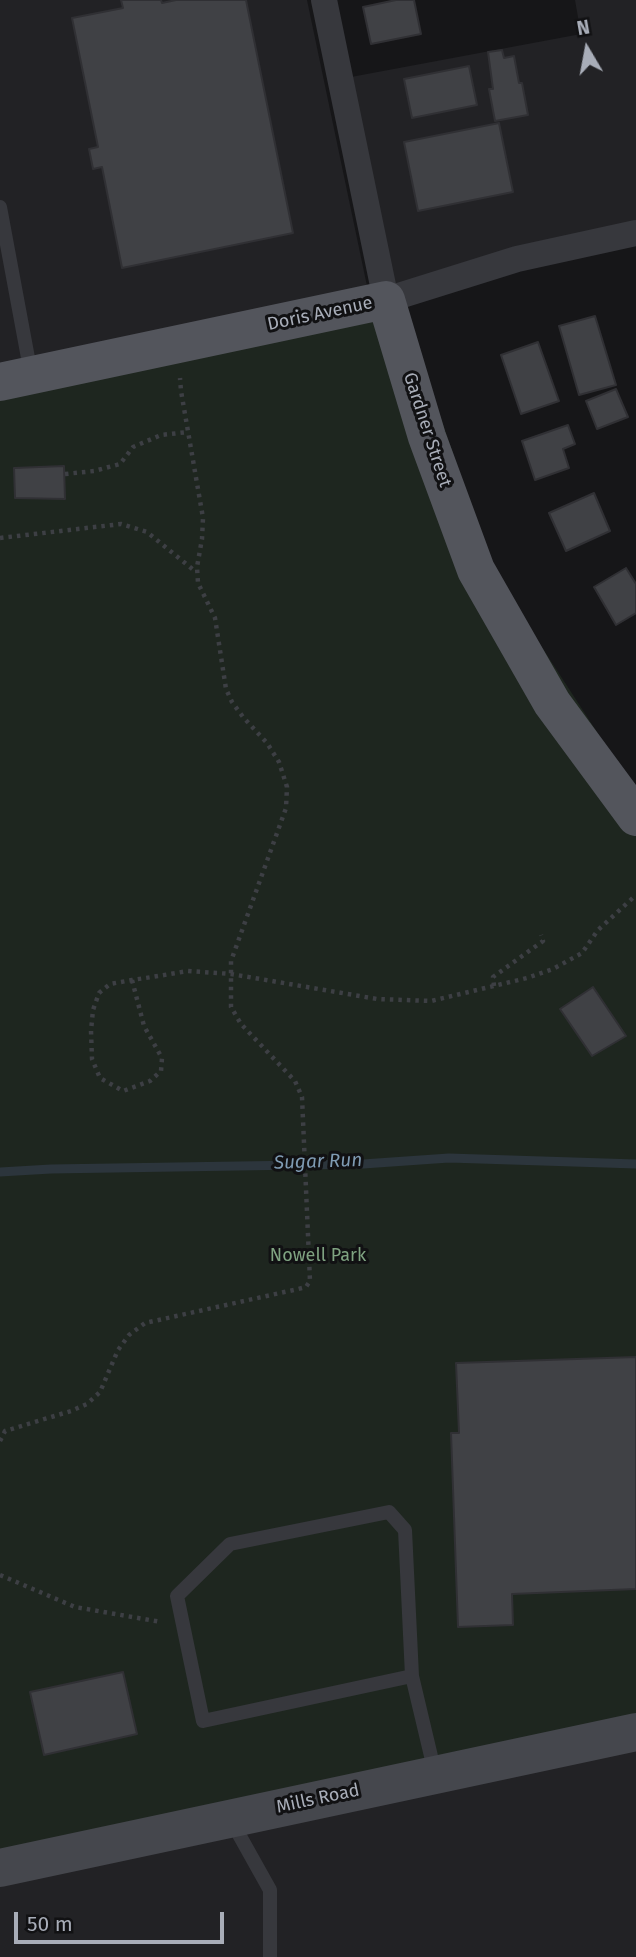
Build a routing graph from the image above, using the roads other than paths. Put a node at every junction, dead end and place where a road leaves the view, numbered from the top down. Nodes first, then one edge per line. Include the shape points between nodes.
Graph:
1 (324, 0) edge
2 (0, 207) edge
3 (636, 233) edge
4 (0, 264) edge
5 (15, 283) junction
6 (386, 300) junction
7 (16, 379) edge
8 (636, 817) edge
9 (412, 1676) junction
10 (636, 1732) edge
11 (435, 1774) junction
12 (230, 1818) junction
13 (0, 1868) edge
14 (270, 1957) edge

1 - 6 street, Gardner Street
2 - 5 lane
3 - 6 street, Doris Avenue via 517,259
4 - 5 lane
5 - 7 lane
6 - 7 main road, Doris Avenue
6 - 8 main road, Gardner Street via 427,437 476,570 552,703
9 - 9 lane via 405,1530 389,1512 230,1544 177,1596 203,1721
9 - 11 lane
10 - 11 street, Mills Road
11 - 12 street, Mills Road
12 - 13 street, Mills Road
12 - 14 lane via 270,1890

